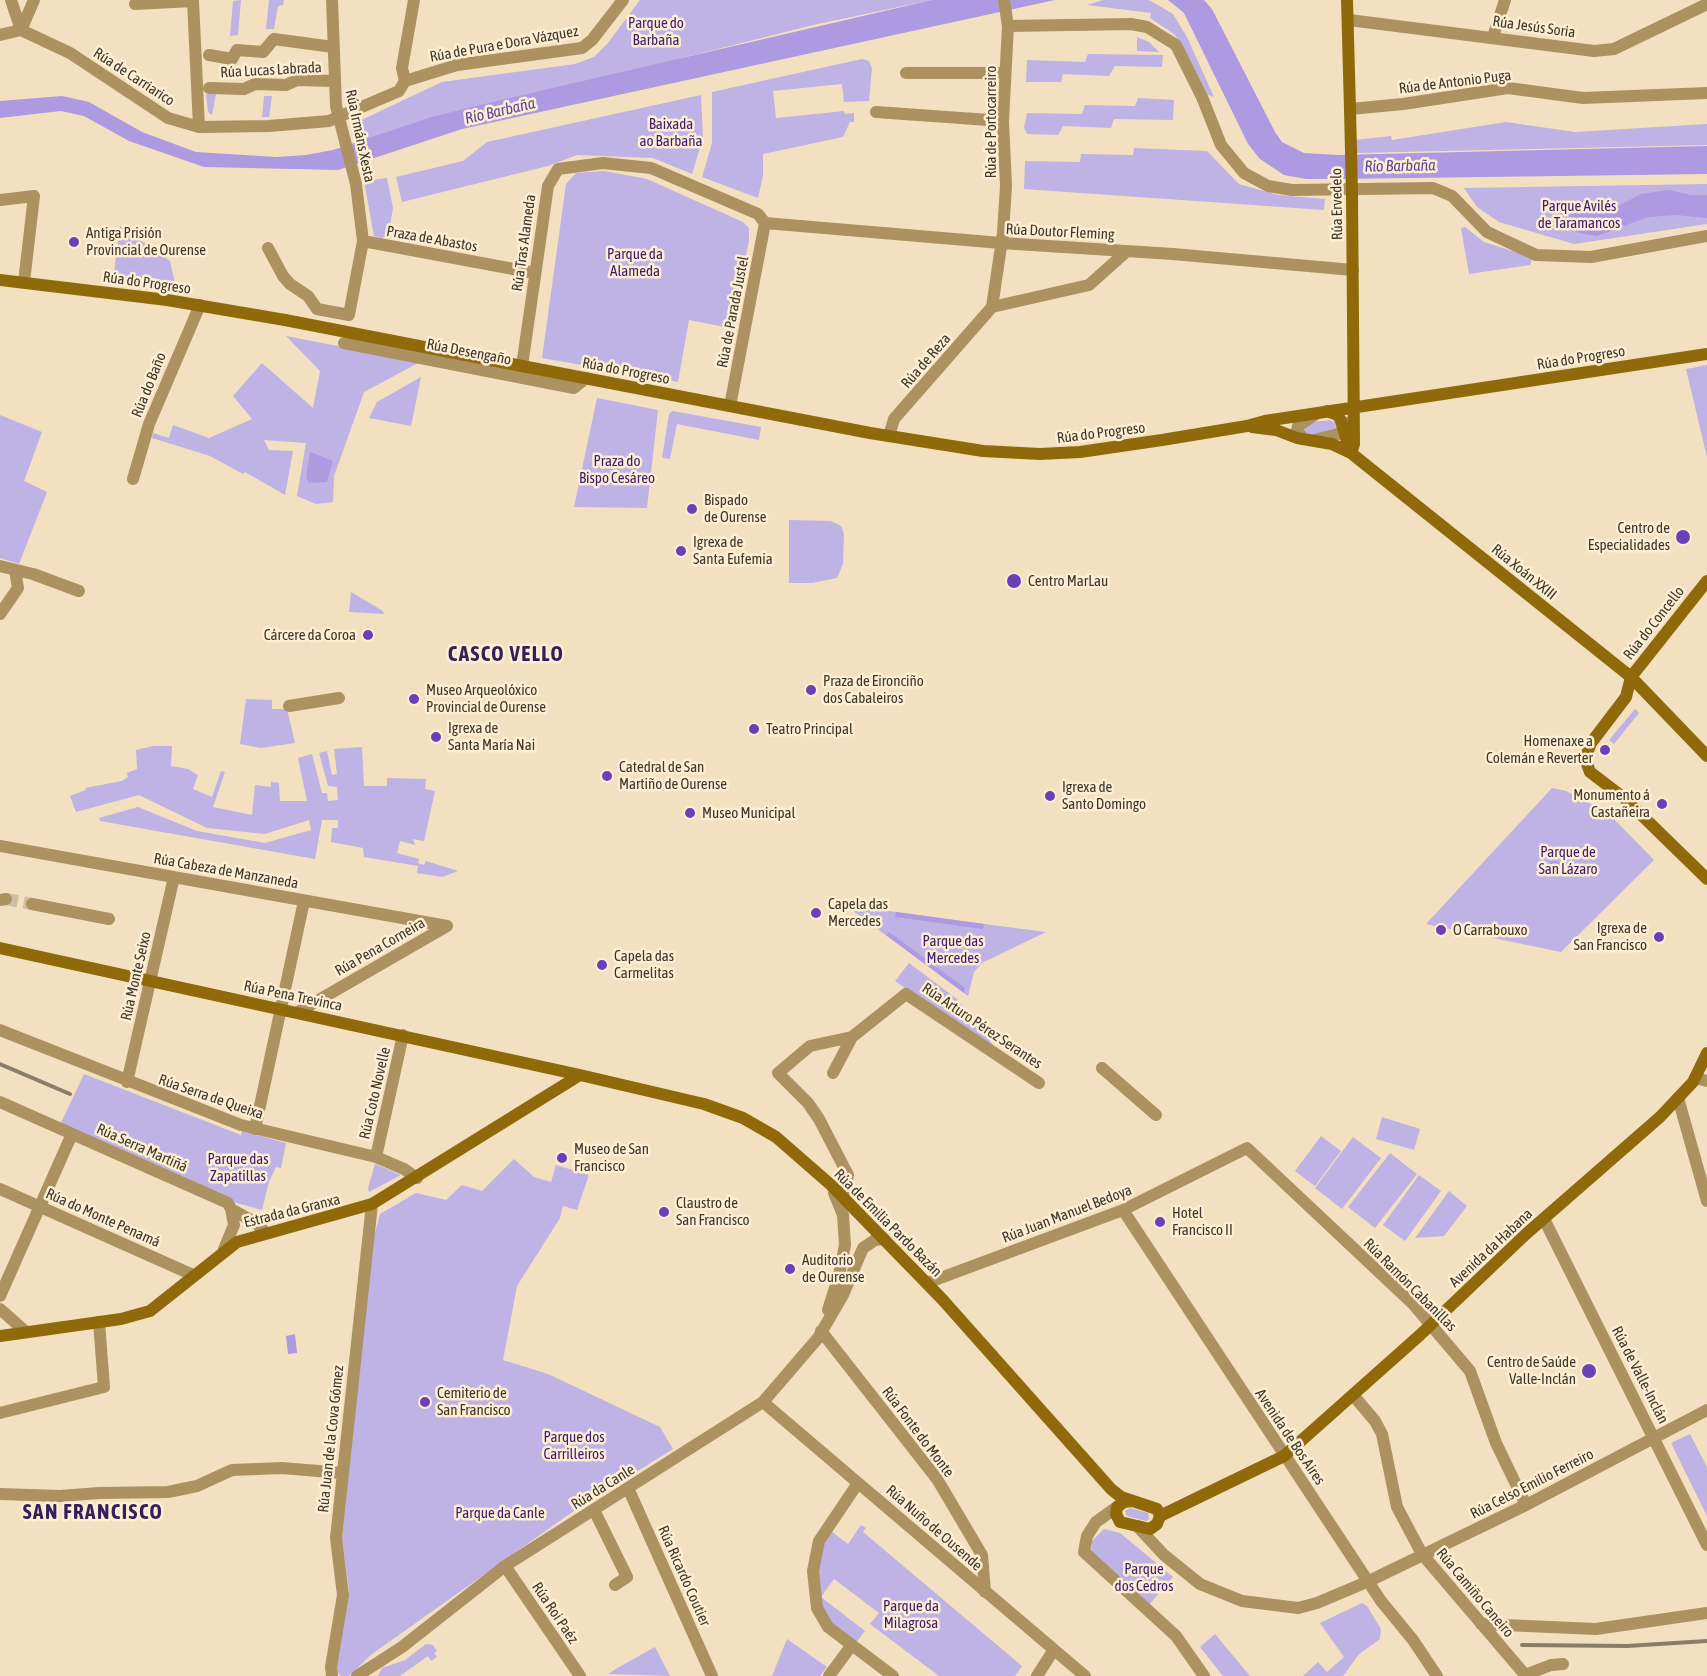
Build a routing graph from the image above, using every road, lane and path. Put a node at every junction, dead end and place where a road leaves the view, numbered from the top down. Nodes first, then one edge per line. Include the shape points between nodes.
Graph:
1 (10, 0) edge
2 (34, 0) edge
3 (332, 0) edge
4 (414, 0) edge
5 (623, 0) edge
6 (1347, 0) edge
7 (1505, 0) edge
8 (194, 1) edge
9 (135, 4) dead end
10 (1707, 4) edge
11 (1005, 6) edge
12 (1348, 20) junction
13 (1008, 26) junction
14 (21, 30) junction
15 (0, 36) edge
16 (1493, 37) junction
17 (333, 46) junction
18 (208, 55) dead end
19 (906, 73) dead end
20 (1005, 73) junction
21 (334, 81) junction
22 (405, 81) junction
23 (209, 88) dead end
24 (1707, 93) edge
25 (1350, 108) junction
26 (876, 112) dead end
27 (345, 119) junction
28 (1003, 121) junction
29 (199, 127) junction
30 (1358, 191) junction
31 (0, 200) edge
32 (765, 223) junction
33 (1707, 236) edge
34 (363, 242) junction
35 (1001, 243) junction
36 (268, 248) dead end
37 (1127, 251) junction
38 (1353, 270) junction
39 (535, 273) junction
40 (0, 280) edge
41 (24, 282) junction
42 (200, 305) junction
43 (992, 308) junction
44 (344, 343) dead end
45 (1707, 354) edge
46 (522, 366) junction
47 (586, 378) junction
48 (730, 406) junction
49 (1324, 412) junction
50 (1353, 412) junction
51 (1247, 426) junction
52 (1344, 430) junction
53 (889, 436) junction
54 (1309, 440) junction
55 (1351, 453) junction
56 (133, 479) dead end
57 (0, 566) edge
58 (15, 570) junction
59 (1707, 581) edge
60 (80, 591) dead end
61 (0, 614) edge
62 (1631, 677) junction
63 (1626, 697) junction
64 (339, 698) dead end
65 (289, 706) dead end
66 (1674, 720) junction
67 (1707, 756) edge
68 (0, 846) edge
69 (174, 877) junction
70 (1707, 879) edge
71 (304, 901) junction
72 (32, 904) tunnel mouth
73 (109, 919) dead end
74 (447, 926) joint
75 (0, 948) edge
76 (151, 979) junction
77 (281, 1008) junction
78 (298, 1012) junction
79 (0, 1030) edge
80 (403, 1035) junction
81 (852, 1038) junction
82 (1707, 1053) edge
83 (1102, 1068) dead end
84 (833, 1073) dead end
85 (580, 1075) junction
86 (1701, 1079) edge
87 (127, 1082) junction
88 (1039, 1083) dead end
89 (1678, 1098) junction
90 (0, 1102) edge
91 (1156, 1115) dead end
92 (255, 1129) junction
93 (72, 1134) junction
94 (1246, 1148) joint
95 (376, 1157) junction
96 (417, 1178) junction
97 (831, 1185) junction
98 (0, 1189) edge
99 (843, 1198) junction
100 (1707, 1201) edge
101 (372, 1204) junction
102 (40, 1206) junction
103 (230, 1206) junction
104 (1124, 1210) junction
105 (861, 1216) junction
106 (1544, 1219) junction
107 (844, 1228) junction
108 (265, 1233) junction
109 (884, 1239) junction
110 (224, 1249) junction
111 (194, 1275) junction
112 (927, 1283) junction
113 (0, 1296) edge
114 (0, 1309) edge
115 (99, 1322) junction
116 (1432, 1324) junction
117 (821, 1331) junction
118 (26, 1332) junction
119 (0, 1336) edge
120 (1353, 1395) junction
121 (763, 1402) junction
122 (1707, 1410) edge
123 (0, 1413) edge
124 (1654, 1438) junction
125 (1284, 1456) junction
126 (342, 1473) junction
127 (858, 1483) junction
128 (628, 1488) junction
129 (1112, 1489) junction
130 (0, 1494) edge
131 (1132, 1501) junction
132 (1526, 1505) junction
133 (1118, 1506) junction
134 (594, 1510) junction
135 (1161, 1515) junction
136 (1096, 1522) junction
137 (1120, 1522) junction
138 (1137, 1526) junction
139 (1707, 1545) edge
140 (1158, 1550) junction
141 (1422, 1554) junction
142 (505, 1566) junction
143 (1369, 1581) junction
144 (615, 1585) dead end
145 (985, 1592) junction
146 (1707, 1613) edge
147 (1480, 1623) junction
148 (851, 1646) junction
149 (1053, 1651) junction
150 (1563, 1664) dead end
151 (332, 1676) edge
152 (357, 1676) edge
153 (580, 1676) edge
154 (712, 1676) edge
155 (829, 1676) edge
156 (893, 1676) edge
157 (1037, 1676) edge
158 (1085, 1676) edge
159 (1204, 1676) edge
160 (1437, 1676) edge
161 (1526, 1676) edge

1 - 14 street
2 - 14 street
3 - 17 street, Rúa Irmáns Xesta
4 - 22 street via 402,68
5 - 22 street, Rúa de Pura e Dora Vázquez via 582,48 457,65
6 - 12 street, Rúa Ervedelo
7 - 16 street
8 - 9 street
8 - 29 street
10 - 16 street, Rúa Jesús Soria via 1614,49 1594,51
11 - 13 street, Rúa de Portocarreiro
12 - 16 street, Rúa Jesús Soria
12 - 25 street, Rúa Ervedelo
13 - 20 street, Rúa de Portocarreiro
13 - 30 street via 1147,27 1176,45 1221,145 1244,172 1268,186
14 - 15 street
14 - 29 street, Rúa de Carriarico via 70,53 168,118
17 - 18 street via 274,39 263,52 237,50 232,59
17 - 21 street, Rúa Irmáns Xesta
19 - 20 street
20 - 28 street, Rúa de Portocarreiro
21 - 23 street, Rúa Lucas Labrada via 297,80 286,85 255,84 244,89
21 - 27 street, Rúa Irmáns Xesta
22 - 27 street, Rúa de Pura e Dora Vázquez via 399,90
24 - 25 street, Rúa de Antonio Puga via 1583,98 1508,88
25 - 30 street, Rúa Ervedelo, bridge
26 - 28 street
27 - 29 street, Rúa de Carriarico
27 - 34 street, Rúa Irmáns Xesta
28 - 35 street, Rúa de Portocarreiro via 1006,162
30 - 33 street via 1434,188 1452,196 1487,232 1536,255 1591,257
30 - 38 street, Rúa Ervedelo
31 - 41 street via 34,196
32 - 35 street, Rúa Doutor Fleming
32 - 39 street, Rúa Tras Alameda via 759,214 651,168 603,163 565,166 558,169 548,186
32 - 48 street, Rúa de Parada Justel
34 - 36 street, Praza de Abastos via 349,315 317,309 308,296 290,284
34 - 39 street, Praza de Abastos
35 - 37 street, Rúa Doutor Fleming
35 - 43 street
37 - 38 street, Rúa Doutor Fleming
37 - 43 street via 1089,285
38 - 50 street, Rúa Ervedelo
39 - 46 street, Rúa Tras Alameda
40 - 41 street, Rúa do Progreso
41 - 42 street, Rúa do Progreso
42 - 46 street, Rúa do Progreso, bridge
42 - 56 street, Rúa do Baño via 149,424
43 - 53 street, Rúa de Reza via 894,418
44 - 47 street, Rúa Desengaño via 574,388
45 - 50 street, Rúa do Progreso
46 - 47 street, Rúa do Progreso
47 - 48 street, Rúa do Progreso
48 - 53 street, Rúa do Progreso
49 - 50 street, Rúa do Progreso
49 - 51 street, Rúa do Progreso
49 - 52 street via 1338,415
49 - 54 street via 1305,419 1298,427
50 - 52 street
50 - 55 street
51 - 53 street, Rúa do Progreso via 1052,454 983,451
51 - 54 street, Rúa do Progreso
52 - 54 street
52 - 55 street
54 - 55 street, Rúa Xoán XXIII
55 - 62 street, Rúa Xoán XXIII
57 - 58 street
58 - 60 street
58 - 61 street via 18,588
59 - 62 street, Rúa do Concello
62 - 63 street, Rúa do Concello
62 - 66 street, Rúa Xoán XXIII
63 - 66 street, Rúa Xoán XXIII via 1637,696 1660,715
63 - 70 street, Rúa do Concello via 1591,743 1585,764
64 - 65 street
66 - 67 street, Rúa Xoán XXIII
68 - 69 street, Rúa Cabeza de Manzaneda
69 - 71 street, Rúa Cabeza de Manzaneda
69 - 76 street, Rúa Monte Seixo
71 - 74 street, Rúa Cabeza de Manzaneda
71 - 77 street
72 - 73 street
74 - 78 street, Rúa Pena Corneira
75 - 76 street, Rúa Pena Trevinca
76 - 77 street, Rúa Pena Trevinca
76 - 87 street, Rúa Monte Seixo
77 - 78 street, Rúa Pena Trevinca
77 - 92 street
78 - 80 street, Rúa Pena Trevinca
79 - 87 street, Rúa Serra de Queixa
80 - 85 street, Rúa Pena Trevinca
80 - 95 street, Rúa Coto Novelle
81 - 84 street, Rúa Arturo Pérez Serantes
81 - 88 street, Rúa Arturo Pérez Serantes via 906,994
81 - 99 street, Rúa Arturo Pérez Serantes via 810,1047 778,1073 819,1119 848,1175
82 - 86 street, Avenida da Habana
83 - 91 street
85 - 96 street, Estrada da Granxa
85 - 97 street, Rúa de Emilia Pardo Bazán via 704,1104 743,1118 776,1137
86 - 89 street, Avenida da Habana
87 - 92 street, Rúa Serra de Queixa
89 - 100 street
89 - 106 street, Avenida da Habana via 1623,1152
90 - 93 street, Rúa Serra Martiñá
92 - 95 street, Rúa Serra de Queixa
93 - 102 street
93 - 103 street, Rúa Serra Martiñá
94 - 104 street, Rúa Juan Manuel Bedoya
94 - 116 street, Rúa Ramón Cabanillas
95 - 96 street, Rúa Serra de Queixa
96 - 101 street, Estrada da Granxa
97 - 99 street, Rúa de Emilia Pardo Bazán
97 - 107 street, Rúa da Canle
98 - 102 street, Rúa do Monte Penamá
99 - 105 street, Rúa de Emilia Pardo Bazán
101 - 108 street, Estrada da Granxa
101 - 126 street, Rúa Juan de la Cova Gómez
102 - 111 street, Rúa do Monte Penamá
102 - 113 street
103 - 108 street, Rúa Serra Martiñá
103 - 110 street via 234,1225
104 - 112 street, Rúa Juan Manuel Bedoya
104 - 125 street, Avenida de Bos Aires
105 - 107 street
105 - 109 street, Rúa de Emilia Pardo Bazán
106 - 116 street, Avenida da Habana
106 - 124 street, Rúa de Valle-Inclán
107 - 117 street, Rúa da Canle via 839,1275
108 - 110 street, Estrada da Granxa
109 - 112 street, Rúa de Emilia Pardo Bazán
109 - 117 street, Rúa da Canle via 863,1248
110 - 111 street, Estrada da Granxa
111 - 115 street, Estrada da Granxa via 150,1311
112 - 129 street, Rúa de Emilia Pardo Bazán
114 - 118 street
115 - 118 street, Estrada da Granxa
115 - 123 street via 104,1387
116 - 120 street, Avenida da Habana
116 - 132 street, Rúa Ramón Cabanillas via 1470,1371 1496,1443
117 - 121 street, Rúa da Canle
117 - 145 street, Rúa Fonte do Monte via 937,1479 982,1555
118 - 119 street, Estrada da Granxa
120 - 125 street, Avenida da Habana
120 - 141 street, Rúa Camiño Caneiro via 1382,1434 1397,1507
121 - 127 street, Rúa Nuño de Ousende
121 - 128 street, Rúa da Canle
122 - 124 street, Rúa Celso Emilio Ferreiro
124 - 132 street, Rúa Celso Emilio Ferreiro
124 - 139 street, Rúa de Valle-Inclán
125 - 135 street, Avenida da Habana
125 - 143 street, Avenida de Bos Aires
126 - 130 street via 282,1468 232,1470 197,1486 168,1492
126 - 151 street, Rúa Juan de la Cova Gómez via 336,1538 342,1595
127 - 145 street, Rúa Nuño de Ousende
127 - 148 street via 819,1541 813,1571 817,1608 828,1627
128 - 134 street, Rúa da Canle
128 - 154 street, Rúa Ricardo Coutier
129 - 131 street, Rúa de Emilia Pardo Bazán
129 - 133 street, Rúa de Emilia Pardo Bazán
131 - 133 street
131 - 135 street, Rúa de Emilia Pardo Bazán
132 - 141 street, Rúa Celso Emilio Ferreiro
133 - 136 street
133 - 137 street, Rúa de Emilia Pardo Bazán
134 - 142 street, Rúa da Canle
134 - 144 street via 627,1577
135 - 138 street via 1150,1529
135 - 140 street
136 - 137 street
136 - 159 street via 1084,1545 1088,1558 1176,1636
137 - 138 street
138 - 140 street, Rúa Celso Emilio Ferreiro
140 - 143 street, Rúa Celso Emilio Ferreiro via 1200,1584 1242,1601 1298,1608
141 - 143 street, Rúa Celso Emilio Ferreiro
141 - 147 street, Rúa Camiño Caneiro
142 - 152 street, Rúa da Canle via 402,1647
142 - 153 street, Rúa Roi Paéz
143 - 160 street, Avenida de Bos Aires
145 - 149 street, Rúa Nuño de Ousende
146 - 147 street via 1596,1629
147 - 161 street, Rúa Camiño Caneiro
148 - 155 street
148 - 156 street
149 - 157 street
149 - 158 street, Rúa Nuño de Ousende
150 - 161 street

